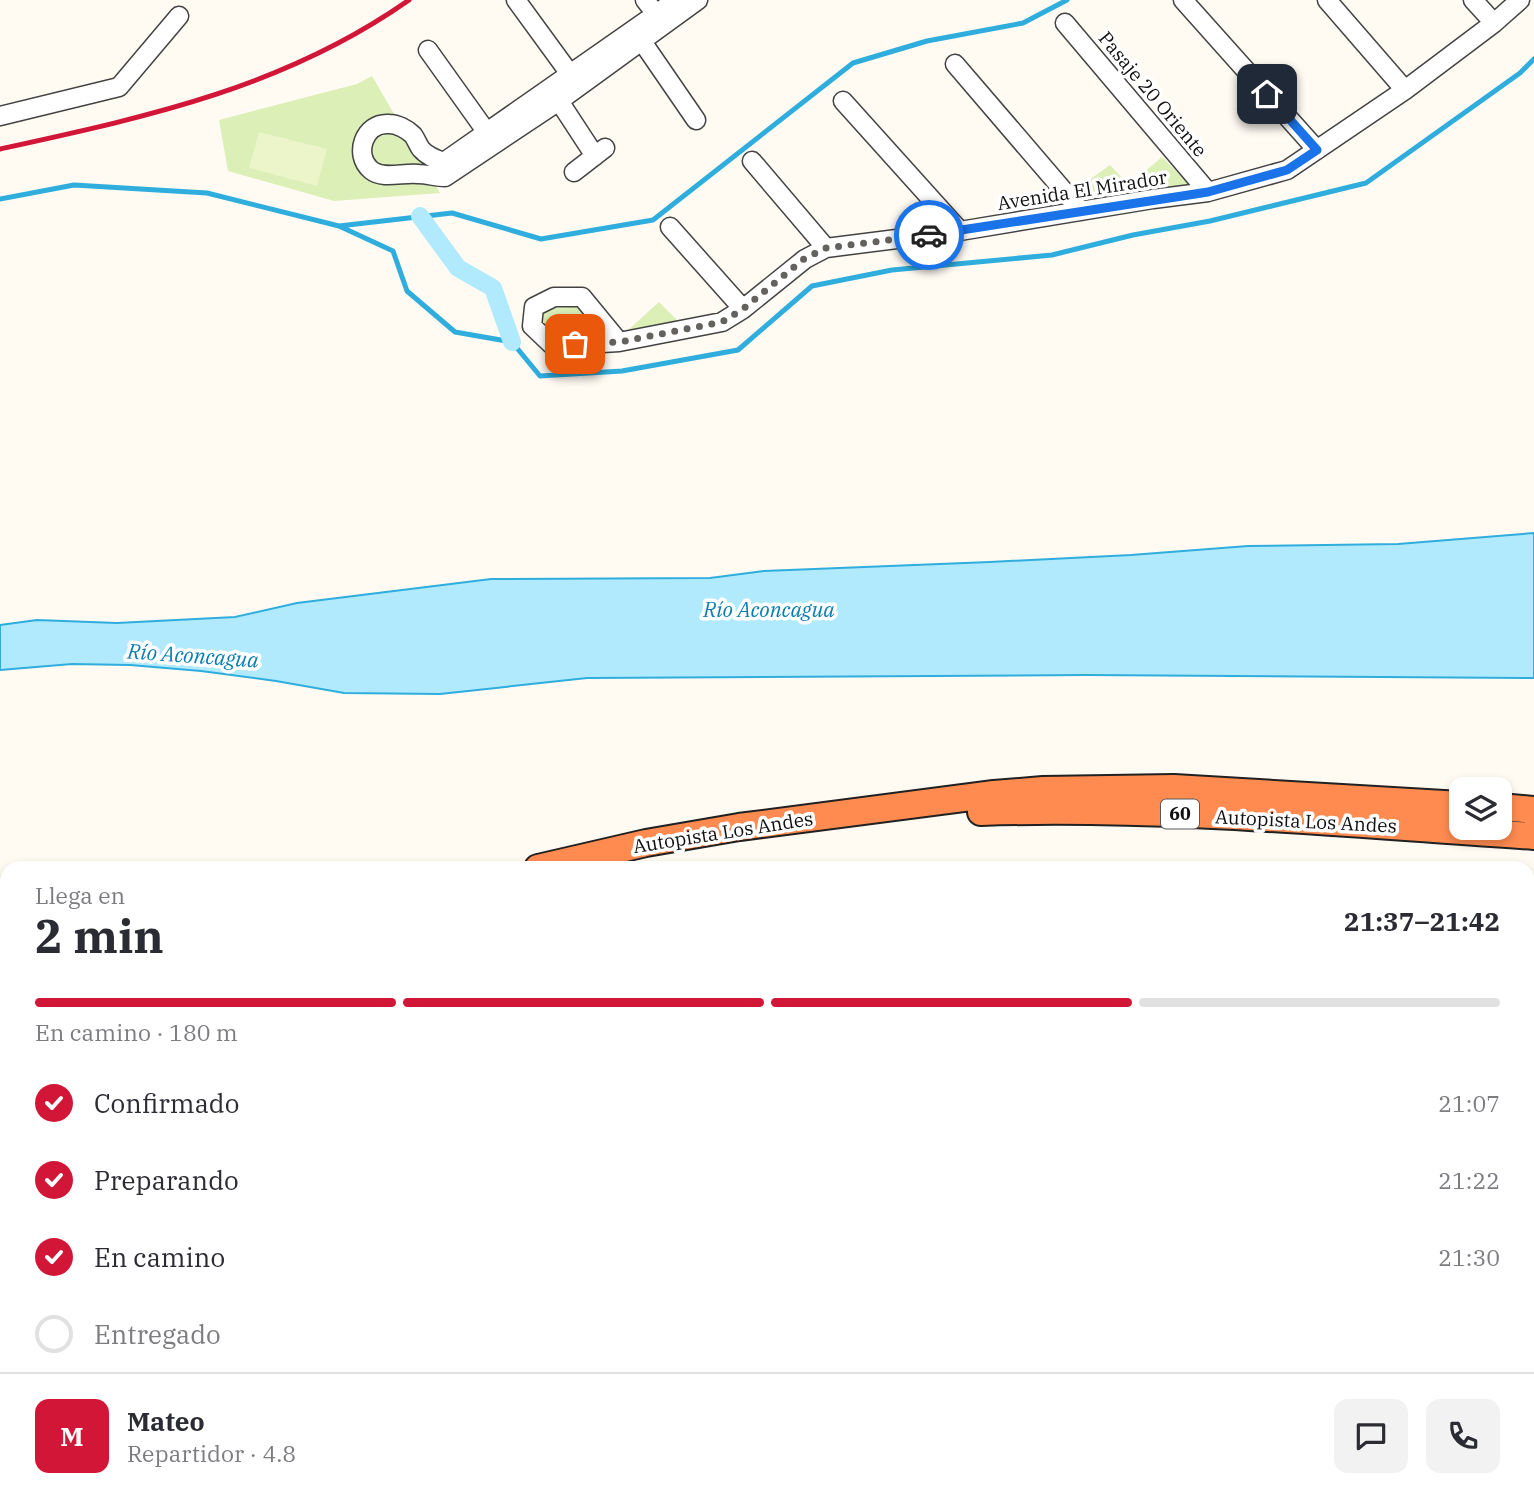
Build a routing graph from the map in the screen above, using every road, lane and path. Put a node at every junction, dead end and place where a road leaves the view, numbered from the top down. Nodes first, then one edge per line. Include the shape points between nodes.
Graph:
1 (516, 0) edge
2 (677, 0) edge
3 (698, 0) edge
4 (1183, 0) edge
5 (1327, 0) edge
6 (1473, 0) edge
7 (1521, 0) edge
8 (650, 7) edge
9 (179, 16) dead end
10 (1065, 23) dead end
11 (1494, 23) junction
12 (641, 40) junction
13 (428, 50) dead end
14 (955, 64) dead end
15 (570, 74) junction
16 (1405, 90) junction
17 (559, 101) junction
18 (843, 101) dead end
19 (0, 116) edge
20 (696, 120) dead end
21 (491, 138) junction
22 (1317, 150) junction
23 (752, 161) dead end
24 (574, 172) dead end
25 (1208, 192) junction
26 (1081, 211) junction
27 (670, 227) dead end
28 (960, 231) junction
29 (826, 248) junction
30 (743, 309) junction
31 (620, 342) junction
32 (1449, 804) edge
33 (1512, 808) edge
34 (1534, 810) edge
35 (825, 816) junction
36 (1534, 836) edge
37 (568, 861) edge

1 - 15 street
2 - 8 street
3 - 12 street
4 - 22 street
5 - 16 street
6 - 11 street
7 - 11 street, Avenida El Mirador
8 - 12 street
8 - 15 street
9 - 19 street via 119,87
10 - 25 street, Pasaje 20 Oriente
11 - 16 street, Avenida El Mirador
12 - 17 street
12 - 20 street
13 - 21 street
14 - 26 street
15 - 21 street
16 - 22 street, Avenida El Mirador
17 - 21 street
17 - 24 street via 600,152
18 - 28 street
21 - 21 street via 444,162 421,150 404,128 388,124 365,136 361,149 372,172 445,177
22 - 25 street, Avenida El Mirador via 1287,170
23 - 29 street
25 - 26 street, Avenida El Mirador
26 - 28 street, Avenida El Mirador
27 - 30 street
28 - 29 street, Avenida El Mirador
29 - 30 street, Avenida El Mirador via 804,259
30 - 31 street, Avenida El Mirador via 722,322
31 - 31 street, Avenida El Mirador via 582,297 554,297 534,307 532,326 553,346
32 - 35 highway, Autopista Los Andes / 60 via 1174,788 1107,789 994,793
33 - 34 highway
35 - 36 highway, Autopista Los Andes / 60 via 1087,811
35 - 37 highway, Autopista Los Andes / 60 via 646,843

